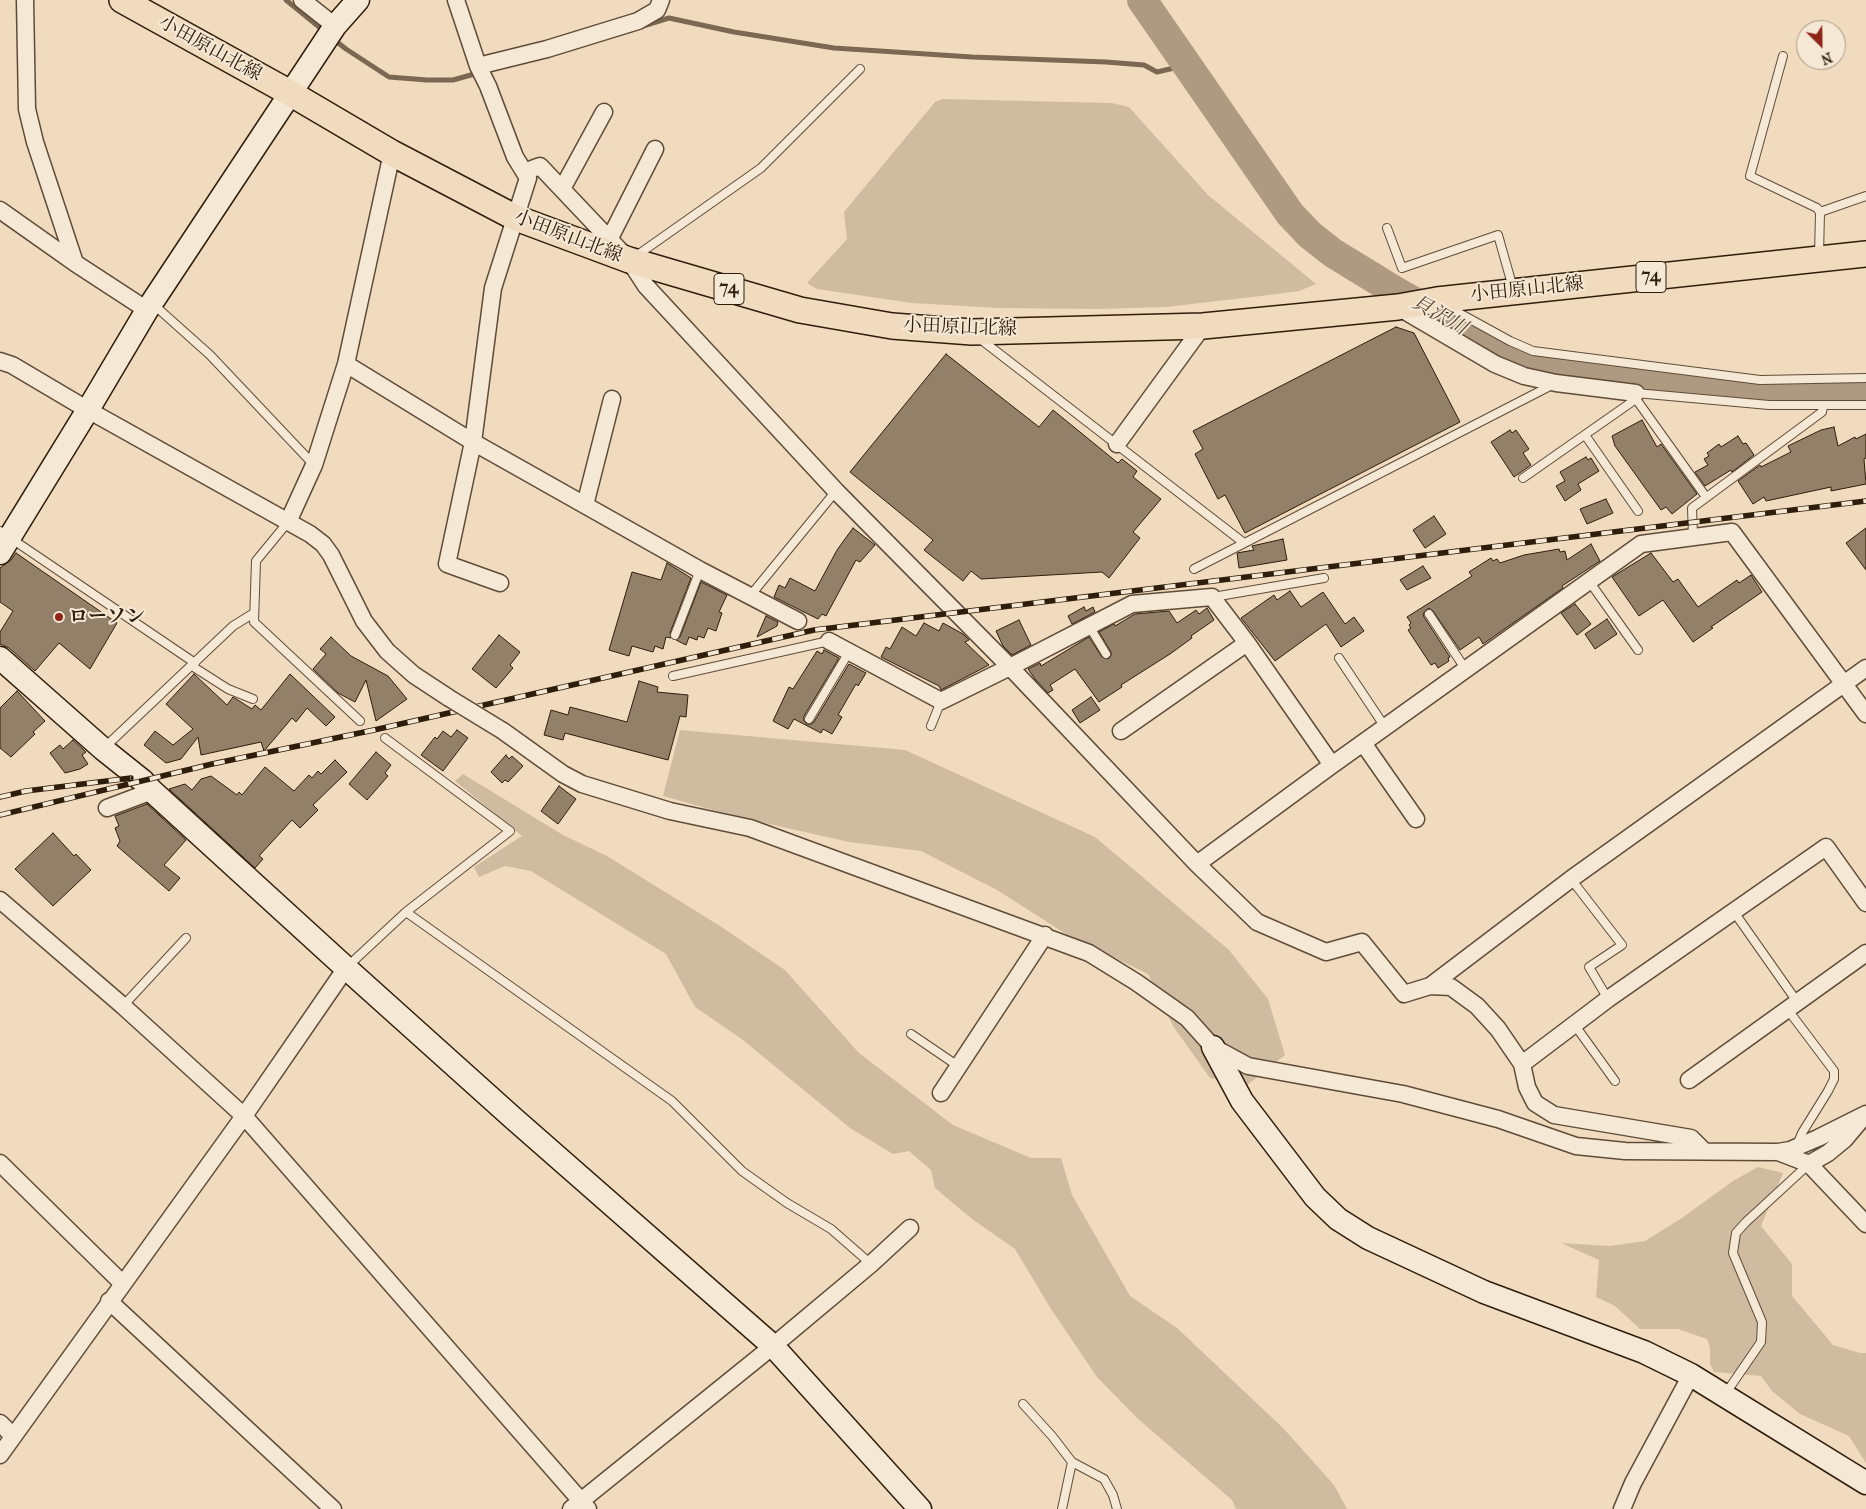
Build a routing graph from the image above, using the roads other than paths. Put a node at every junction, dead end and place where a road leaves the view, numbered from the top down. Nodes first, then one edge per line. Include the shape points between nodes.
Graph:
1 (25, 0) edge
2 (122, 0) edge
3 (302, 0) edge
4 (358, 0) edge
5 (456, 0) edge
6 (661, 0) edge
7 (335, 26) junction
8 (1783, 56) dead end
9 (478, 66) junction
10 (860, 69) dead end
11 (290, 93) junction
12 (604, 112) dead end
13 (655, 149) dead end
14 (392, 153) junction
15 (524, 172) junction
16 (562, 189) junction
17 (1866, 196) edge
18 (0, 210) edge
19 (1820, 212) junction
20 (516, 218) junction
21 (1387, 228) dead end
22 (609, 240) junction
23 (1866, 254) edge
24 (1819, 259) junction
25 (629, 260) junction
26 (75, 263) junction
27 (1514, 292) junction
28 (1437, 300) junction
29 (150, 307) junction
30 (1398, 307) junction
31 (1204, 326) junction
32 (972, 332) junction
33 (0, 361) edge
34 (346, 364) junction
35 (1866, 378) edge
36 (1556, 383) junction
37 (1636, 396) junction
38 (612, 399) dead end
39 (1866, 405) edge
40 (1823, 407) junction
41 (88, 410) junction
42 (1585, 435) junction
43 (473, 442) junction
44 (1117, 444) junction
45 (314, 465) junction
46 (1523, 478) dead end
47 (836, 491) junction
48 (1706, 497) junction
49 (585, 505) junction
50 (1638, 511) dead end
51 (288, 522) junction
52 (1693, 536) junction
53 (3, 540) edge
54 (1244, 543) junction
55 (1194, 569) dead end
56 (700, 570) junction
57 (1324, 578) dead end
58 (1589, 581) junction
59 (500, 583) dead end
60 (750, 596) junction
61 (1212, 597) junction
62 (254, 612) junction
63 (1429, 614) dead end
64 (798, 621) dead end
65 (1089, 626) junction
66 (675, 635) dead end
67 (829, 641) joint
68 (1247, 643) junction
69 (1638, 650) dead end
70 (849, 652) junction
71 (1106, 654) dead end
72 (0, 658) edge
73 (1339, 658) dead end
74 (193, 664) junction
75 (1010, 667) junction
76 (1866, 668) edge
77 (1466, 670) junction
78 (673, 676) dead end
79 (1844, 683) junction
80 (253, 699) dead end
81 (941, 701) junction
82 (1866, 714) edge
83 (809, 718) dead end
84 (360, 721) dead end
85 (931, 726) dead end
86 (1385, 727) junction
87 (1121, 730) dead end
88 (384, 738) dead end
89 (1362, 743) junction
90 (103, 749) junction
91 (1332, 764) junction
92 (152, 791) junction
93 (107, 808) dead end
94 (1416, 819) dead end
95 (1197, 864) junction
96 (1571, 879) junction
97 (0, 900) edge
98 (1866, 903) edge
99 (406, 912) junction
100 (1734, 912) junction
101 (1044, 935) junction
102 (186, 938) dead end
103 (1866, 953) edge
104 (346, 968) junction
105 (1430, 986) junction
106 (1608, 999) junction
107 (123, 1006) junction
108 (1793, 1006) junction
109 (1574, 1024) junction
110 (911, 1034) dead end
111 (1213, 1047) junction
112 (1522, 1064) junction
113 (958, 1066) junction
114 (1689, 1080) dead end
115 (1615, 1081) dead end
116 (941, 1093) dead end
117 (1865, 1114) edge
118 (244, 1116) junction
119 (1797, 1146) junction
120 (1704, 1150) junction
121 (1778, 1152) junction
122 (0, 1163) edge
123 (1810, 1164) junction
124 (1866, 1224) edge
125 (910, 1228) dead end
126 (871, 1264) junction
127 (122, 1283) junction
128 (109, 1301) junction
129 (773, 1346) junction
130 (1691, 1375) junction
131 (1724, 1396) junction
132 (1023, 1404) dead end
133 (0, 1423) edge
134 (13, 1436) junction
135 (0, 1455) edge
136 (1072, 1462) junction
137 (1866, 1484) edge
138 (580, 1506) edge
139 (333, 1509) edge
140 (920, 1509) edge
141 (1062, 1509) edge
142 (1118, 1509) edge
143 (1622, 1509) edge

1 - 26 street via 27,109
2 - 11 main road, 小田原山北線 / 74
3 - 7 street
4 - 7 street
5 - 9 street
6 - 9 street via 657,10 638,21
7 - 11 street
8 - 19 lane via 1750,176
9 - 15 street
10 - 25 lane via 761,168
11 - 14 main road, 小田原山北線 / 74
11 - 29 street
12 - 16 street
13 - 22 street
14 - 20 main road, 小田原山北線 / 74
14 - 34 street
15 - 16 street via 540,166
15 - 20 street via 528,178
16 - 22 street
17 - 19 lane
18 - 26 street
19 - 24 lane
20 - 25 main road, 小田原山北線 / 74
20 - 43 street via 493,288
21 - 27 lane via 1402,268 1498,235
22 - 25 street
23 - 24 main road, 小田原山北線 / 74
24 - 27 main road, 小田原山北線 / 74
25 - 32 main road, 小田原山北線 / 74 via 800,310 892,326
25 - 47 street via 646,286
26 - 29 street
27 - 28 main road, 小田原山北線 / 74
28 - 30 main road, 小田原山北線 / 74
28 - 35 lane via 1533,351 1760,380
29 - 41 street
29 - 45 lane via 210,355
30 - 31 main road, 小田原山北線 / 74
30 - 36 street via 1495,364 1524,376
31 - 32 main road, 小田原山北線 / 74
31 - 44 street
32 - 44 lane
33 - 41 street
34 - 43 street
34 - 45 street
36 - 37 street
36 - 54 lane
37 - 40 lane
37 - 42 lane
37 - 48 lane
38 - 49 street
39 - 40 lane
40 - 48 lane via 1822,412
41 - 51 street
41 - 53 street
42 - 46 lane
42 - 50 lane
43 - 49 street
43 - 59 street via 447,564
44 - 54 lane
45 - 51 street
47 - 60 lane
47 - 75 street
48 - 52 lane via 1692,508
49 - 56 street
51 - 62 lane via 256,560
51 - 101 street, bridge via 323,544 364,621 387,651 414,675 503,731 563,774 582,784 670,811 750,828
52 - 58 street via 1641,544
52 - 79 street via 1732,532
53 - 74 lane
54 - 55 lane
56 - 60 street
56 - 66 lane
57 - 61 lane
58 - 69 lane
58 - 77 street
60 - 64 street
61 - 65 street via 1132,604
61 - 68 street
62 - 74 lane via 233,626
62 - 84 lane via 254,622
63 - 77 lane
65 - 71 lane
65 - 75 street
67 - 70 street
67 - 78 lane
68 - 87 street
68 - 91 street
70 - 81 street
70 - 83 lane
72 - 90 street
73 - 86 lane
74 - 80 lane via 228,689
74 - 90 lane
75 - 81 street
75 - 95 street
76 - 79 street
77 - 86 street
79 - 82 street
79 - 96 street
81 - 85 lane
86 - 89 street
88 - 99 lane via 510,831
89 - 91 street
89 - 94 street
90 - 92 street
91 - 95 street
92 - 93 street
92 - 104 street
95 - 105 street via 1257,922 1326,952 1362,942 1404,994
96 - 105 street
96 - 106 lane via 1622,945 1589,968
97 - 107 street
98 - 100 street via 1826,847
99 - 104 lane
99 - 126 lane via 672,1101 742,1171 830,1229
100 - 106 street
100 - 108 lane
101 - 111 street via 1089,953 1136,982 1186,1018
101 - 113 street
102 - 107 lane
103 - 108 street
104 - 118 street
104 - 129 street
105 - 112 street via 1451,987 1478,1006
106 - 109 street
107 - 118 street
108 - 114 street
108 - 119 lane via 1834,1071 1828,1092
109 - 112 street
109 - 115 lane
110 - 113 lane
111 - 120 street via 1248,1066 1403,1094 1498,1119 1576,1146
111 - 130 street via 1242,1101 1315,1196 1338,1219 1368,1238 1484,1292 1644,1352
112 - 120 street via 1534,1102 1554,1114 1691,1138
113 - 116 street
117 - 119 street
117 - 123 street via 1845,1139
118 - 127 street
118 - 138 street
119 - 121 street
120 - 121 street
121 - 123 street
122 - 127 street
123 - 124 street
123 - 131 lane via 1736,1234 1733,1253 1762,1322 1761,1342
125 - 126 street
126 - 129 street
127 - 128 street
128 - 134 street
128 - 139 street
129 - 138 street
129 - 140 street
130 - 131 street
130 - 143 street
131 - 137 street
132 - 136 lane
133 - 134 street
134 - 135 street
136 - 141 lane
136 - 142 lane via 1104,1479

